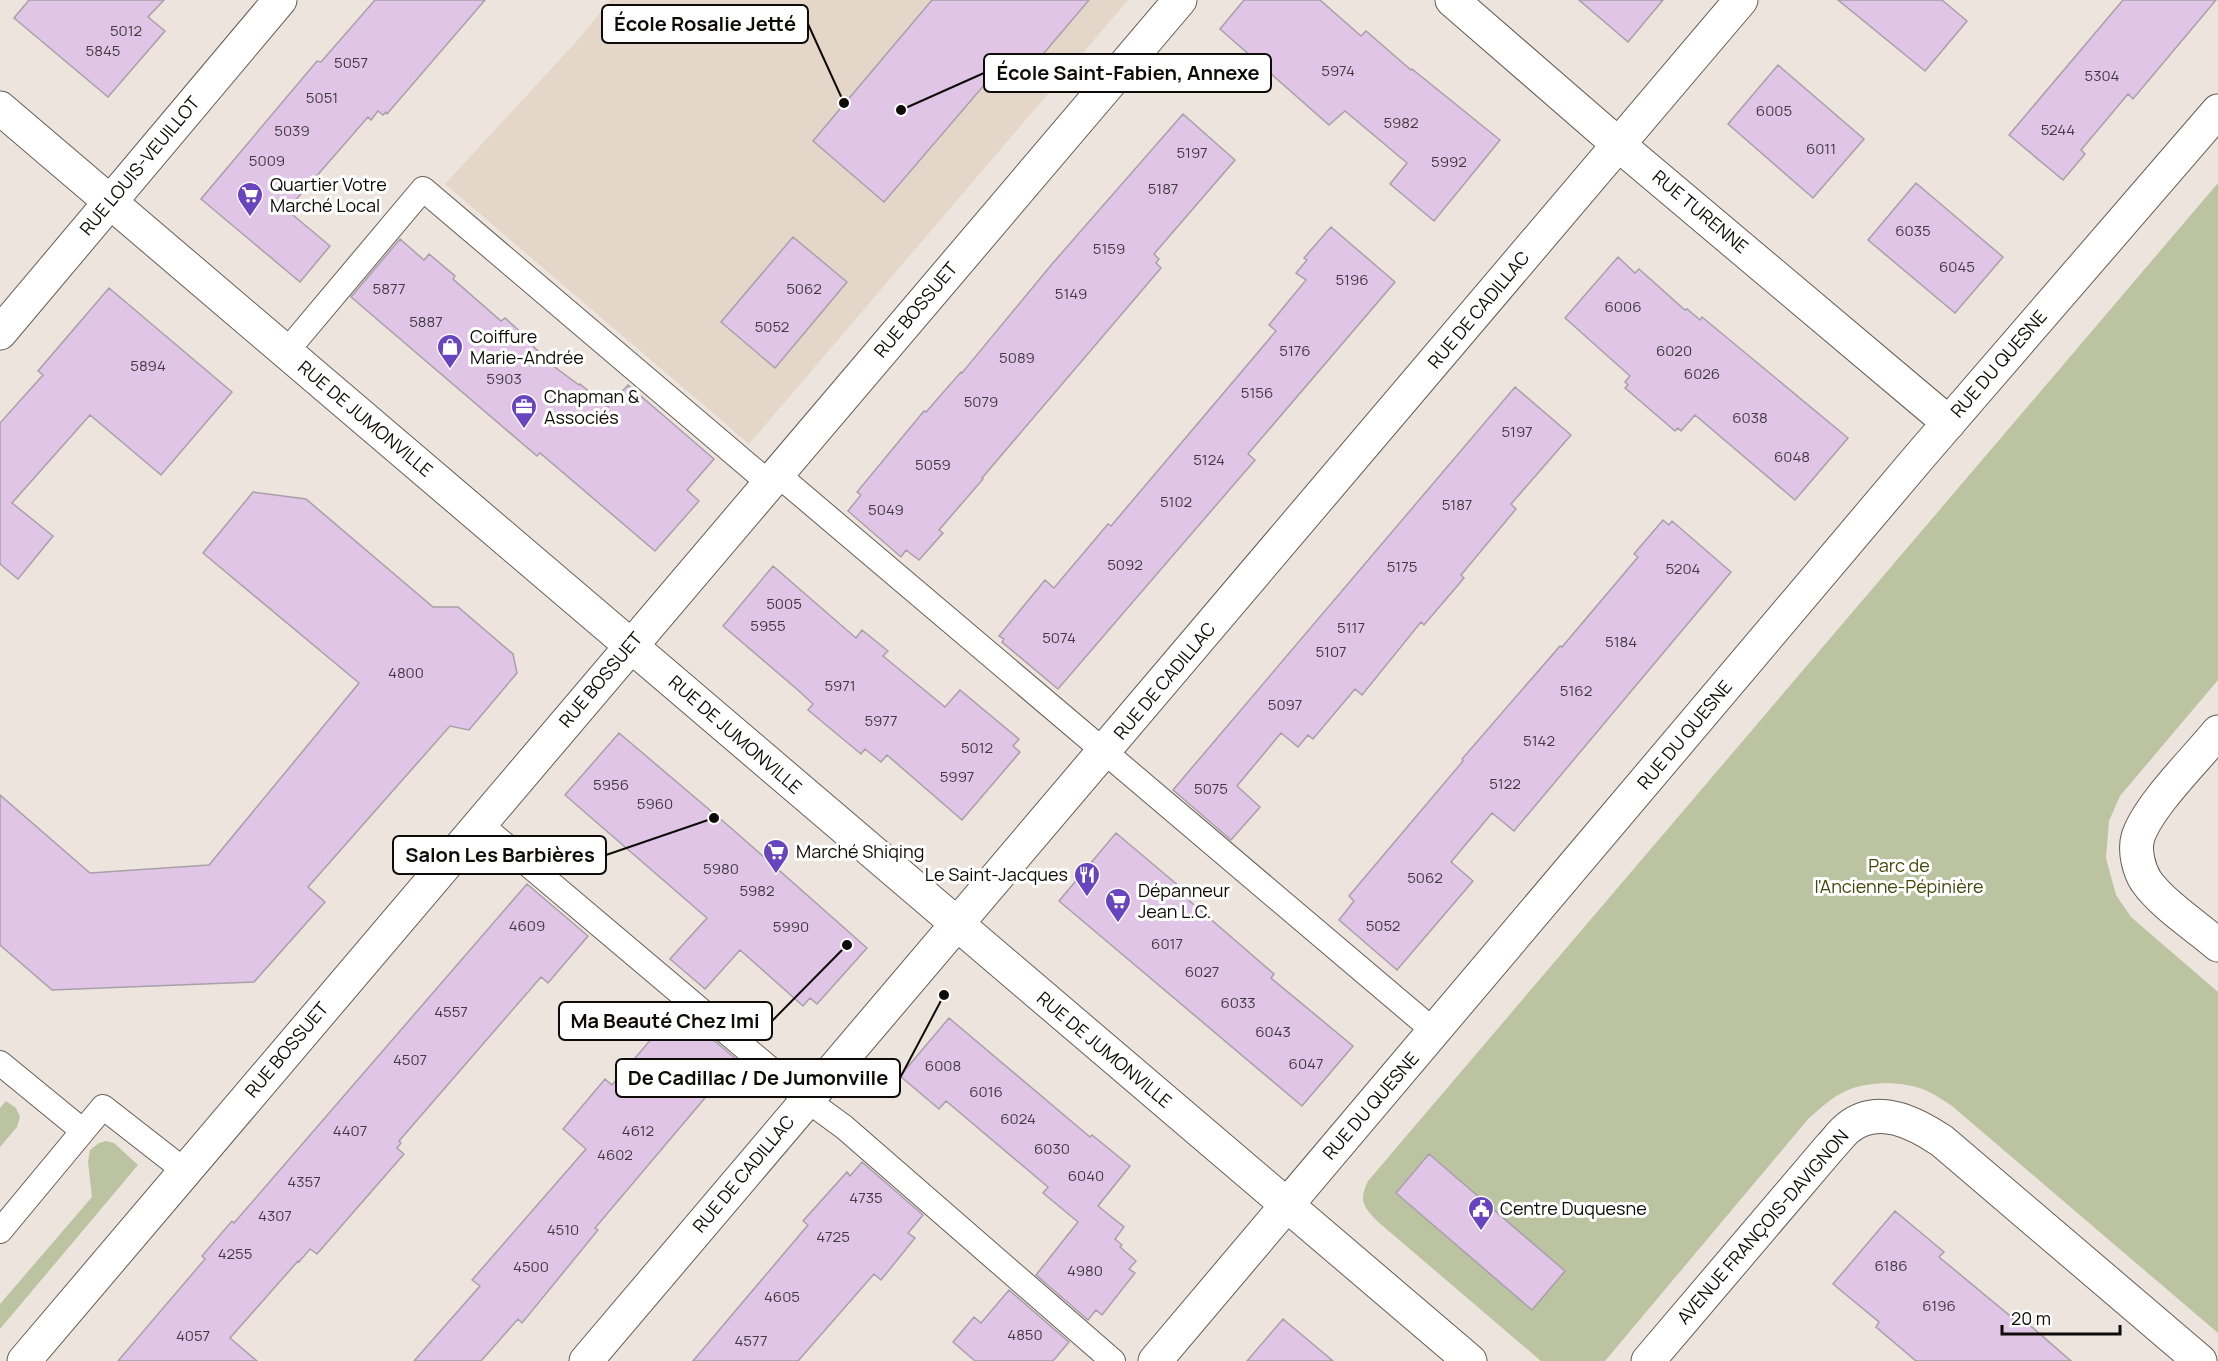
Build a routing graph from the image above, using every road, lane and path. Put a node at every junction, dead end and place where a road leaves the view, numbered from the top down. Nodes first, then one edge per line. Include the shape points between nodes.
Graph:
1 (280, 0) edge
2 (1180, 0) edge
3 (1452, 0) edge
4 (1741, 0) edge
5 (0, 108) edge
6 (2218, 111) edge
7 (1619, 145) junction
8 (111, 202) junction
9 (0, 333) edge
10 (286, 352) junction
11 (1949, 423) junction
12 (773, 479) junction
13 (630, 645) junction
14 (2218, 732) edge
15 (1105, 751) junction
16 (479, 823) junction
17 (957, 925) junction
18 (2218, 945) edge
19 (1434, 1031) junction
20 (0, 1063) edge
21 (807, 1100) junction
22 (83, 1131) junction
23 (184, 1171) junction
24 (1286, 1204) junction
25 (0, 1231) edge
26 (24, 1361) edge
27 (586, 1361) edge
28 (1113, 1361) edge
29 (1155, 1361) edge
30 (1470, 1361) edge
31 (1648, 1361) edge
32 (2200, 1361) edge

1 - 8 street, RUE LOUIS-VEUILLOT
2 - 12 street, RUE BOSSUET
3 - 7 street, RUE TURENNE
4 - 7 street, RUE DE CADILLAC
5 - 8 street, RUE DE JUMONVILLE
6 - 11 street, RUE DU QUESNE
7 - 11 street, RUE TURENNE
7 - 15 street, RUE DE CADILLAC
8 - 9 street, RUE LOUIS-VEUILLOT
8 - 10 street, RUE DE JUMONVILLE
10 - 12 lane via 423,189
10 - 13 street, RUE DE JUMONVILLE
11 - 19 street, RUE DU QUESNE
12 - 13 street, RUE BOSSUET
12 - 15 lane
13 - 16 street, RUE BOSSUET
13 - 17 street, RUE DE JUMONVILLE
14 - 18 street via 2147,817 2137,839 2137,860 2145,880 2159,895
15 - 17 street, RUE DE CADILLAC
15 - 19 lane
16 - 21 lane
16 - 23 street, RUE BOSSUET
17 - 21 street, RUE DE CADILLAC
17 - 24 street, RUE DE JUMONVILLE
19 - 24 street, RUE DU QUESNE
20 - 22 lane
21 - 27 street, RUE DE CADILLAC
21 - 28 lane via 844,1127
22 - 23 lane via 103,1107
22 - 25 lane
23 - 26 street, RUE BOSSUET
24 - 29 street, RUE DU QUESNE
24 - 30 street, RUE DE JUMONVILLE
31 - 32 street, AVENUE FRANÇOIS-DAVIGNON via 1850,1126 1865,1119 1896,1117 1942,1141

